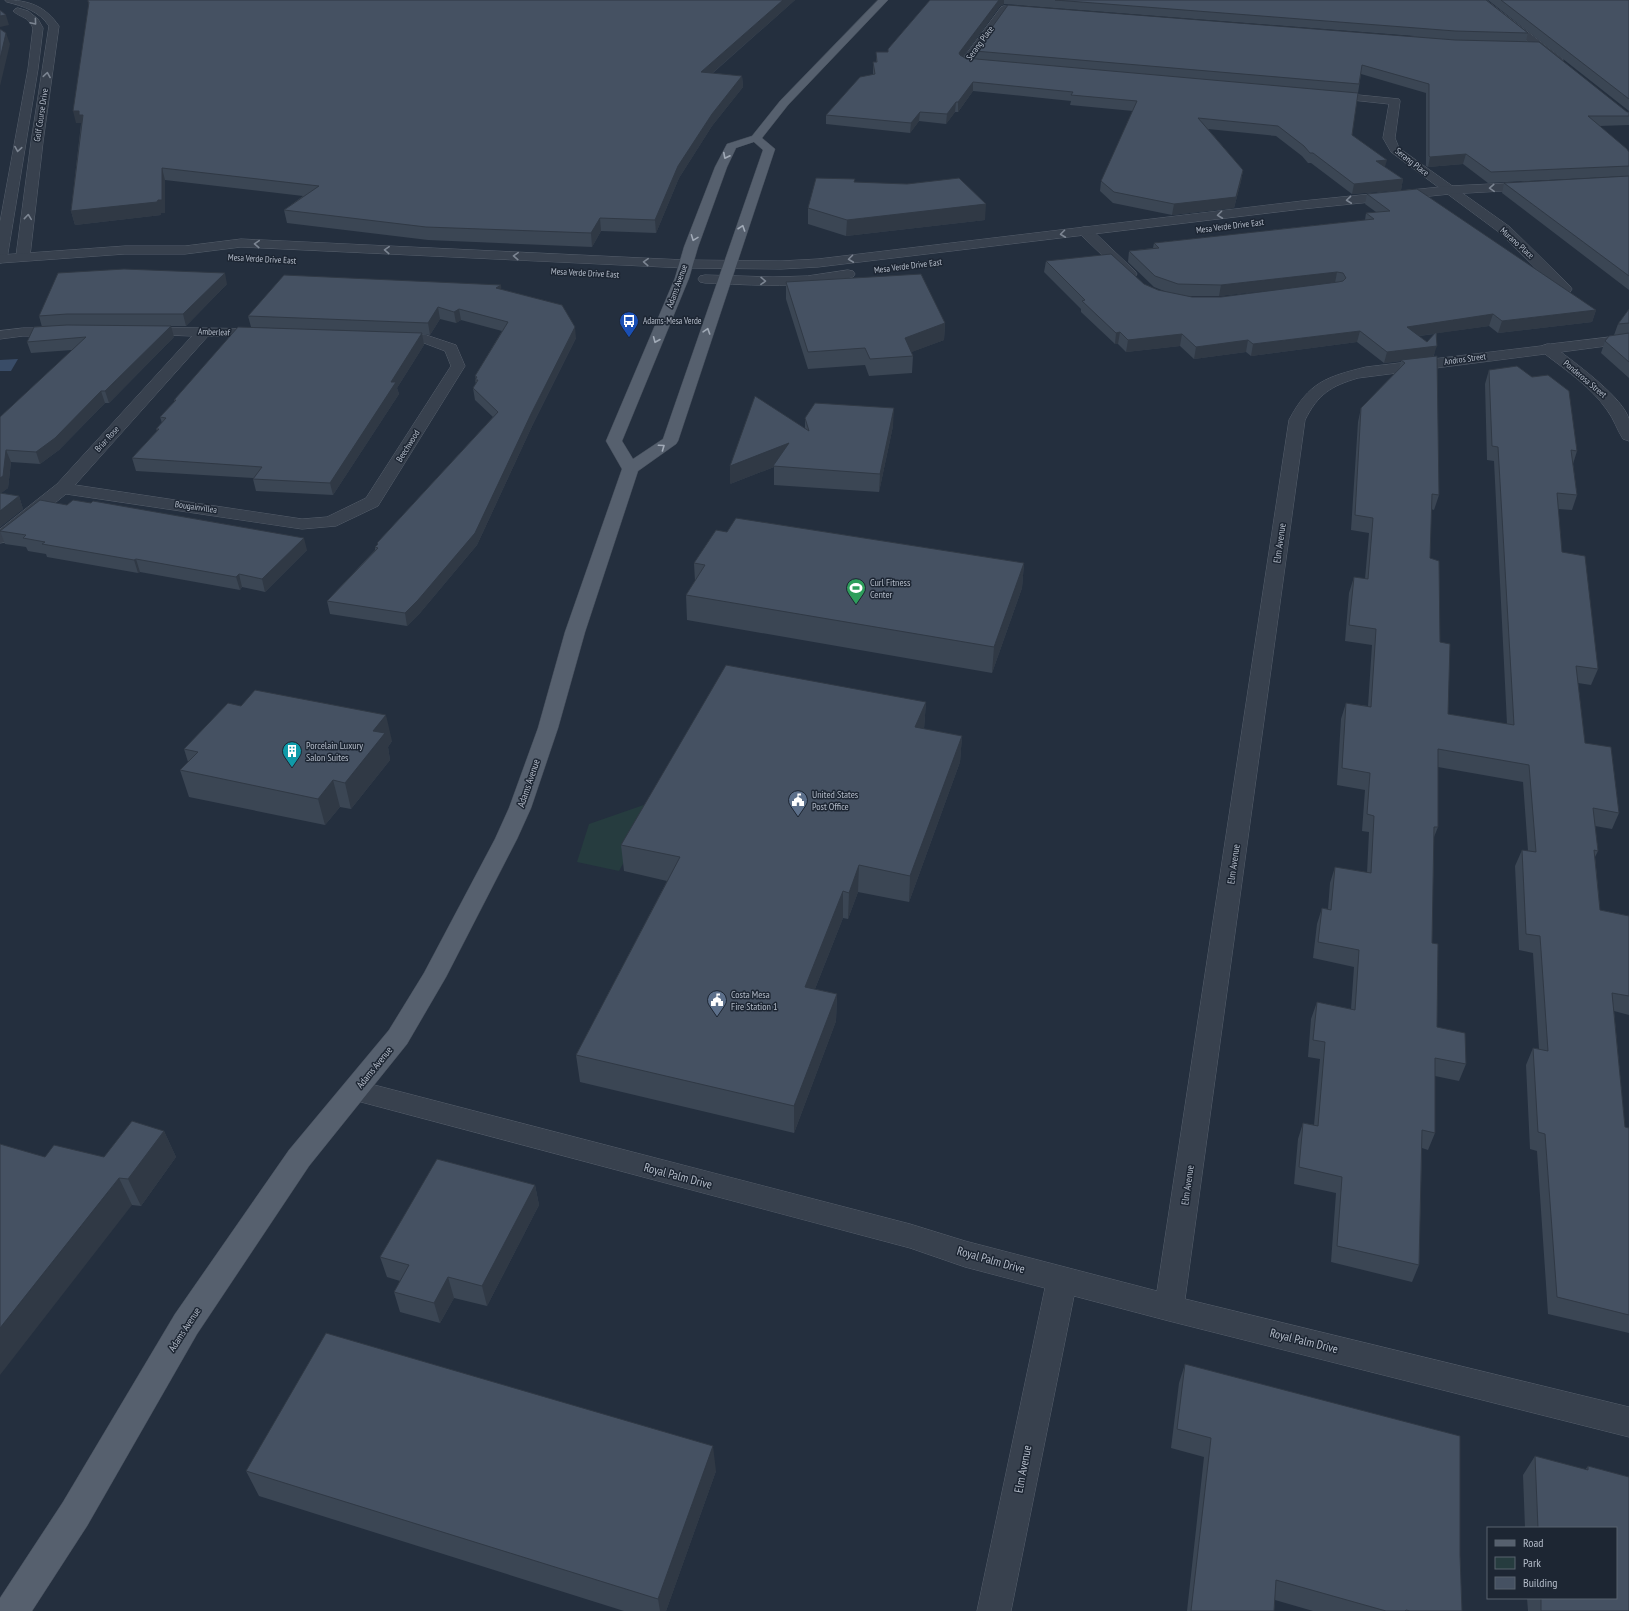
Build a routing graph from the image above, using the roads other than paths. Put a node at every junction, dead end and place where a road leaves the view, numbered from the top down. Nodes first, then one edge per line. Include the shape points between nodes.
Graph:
1 (10, 0) edge
2 (883, 0) edge
3 (1480, 0) edge
4 (0, 5) edge
5 (1044, 12) edge
6 (1524, 45) edge
7 (1540, 46) junction
8 (1564, 65) edge
9 (1005, 67) edge
10 (1315, 94) edge
11 (756, 138) junction
12 (1544, 185) edge
13 (1450, 190) junction
14 (1536, 196) edge
15 (1465, 201) junction
16 (1084, 237) junction
17 (1097, 242) junction
18 (185, 250) junction
19 (23, 256) junction
20 (227, 258) dead end
21 (0, 259) edge
22 (729, 265) junction
23 (678, 273) junction
24 (859, 273) dead end
25 (724, 280) junction
26 (1137, 280) edge
27 (1565, 288) edge
28 (77, 331) edge
29 (130, 331) edge
30 (205, 331) junction
31 (276, 334) edge
32 (0, 335) edge
33 (379, 338) edge
34 (1629, 339) edge
35 (1546, 348) junction
36 (1297, 420) joint
37 (1629, 436) edge
38 (630, 469) junction
39 (63, 488) junction
40 (330, 522) joint
41 (0, 538) edge
42 (355, 1091) junction
43 (1062, 1280) junction
44 (1169, 1308) junction
45 (1629, 1422) edge
46 (12, 1611) edge
47 (994, 1611) edge

19 -> 1 street, Golf Course Drive via 54,26 41,11
2 - 11 main road via 784,103
3 - 7 street
4 -> 21 street, Golf Course Drive via 25,13 35,21 38,28
5 - 9 street, Serang Place via 1004,9 965,63
6 - 7 street
7 - 8 street
10 - 13 street, Serang Place via 1394,100 1389,138 1392,146 1400,155
22 -> 11 main road via 769,149
11 -> 23 main road, Adams Avenue via 732,146
12 -> 13 street, Mesa Verde Drive East
13 - 15 street, Serang Place
13 -> 16 street, Mesa Verde Drive East via 1302,205
14 - 15 street, Mesa Verde Drive East
15 - 17 street, Mesa Verde Drive East
15 - 27 street, Murano Place via 1505,230
16 - 17 street
16 -> 22 street, Mesa Verde Drive East via 818,263
17 - 26 street
18 - 19 street, Mesa Verde Drive East via 125,250
18 - 20 street, Mesa Verde Drive East
23 -> 18 street, Mesa Verde Drive East via 241,243
19 - 21 street, Mesa Verde Drive East
22 - 23 street, Mesa Verde Drive East
22 - 25 main road
23 - 25 street, Mesa Verde Drive East
23 -> 38 main road, Adams Avenue via 614,441
25 -> 24 street, Mesa Verde Drive East via 773,282
38 -> 25 main road via 670,441
28 - 32 street
29 - 30 street, Amberleaf
30 - 31 street, Amberleaf
30 - 39 street, Briar Rose
33 - 40 street, Beechwood via 426,339 451,348 458,366 372,502
34 - 35 street, Andros Street
35 - 36 street, Andros Street via 1348,376 1321,387 1312,394
35 - 37 street, Ponderosa Street via 1605,395 1624,421
36 - 44 street, Elm Avenue
38 - 42 main road, Adams Avenue via 575,632 548,728 520,808 434,977 398,1037
39 - 40 street, Bougainvillea via 302,524
39 - 41 street, Briar Rose
42 - 43 street, Royal Palm Drive via 910,1236
42 - 46 main road, Adams Avenue via 299,1158 186,1324 75,1514
43 - 44 street, Royal Palm Drive
43 - 47 street, Elm Avenue
44 - 45 street, Royal Palm Drive

